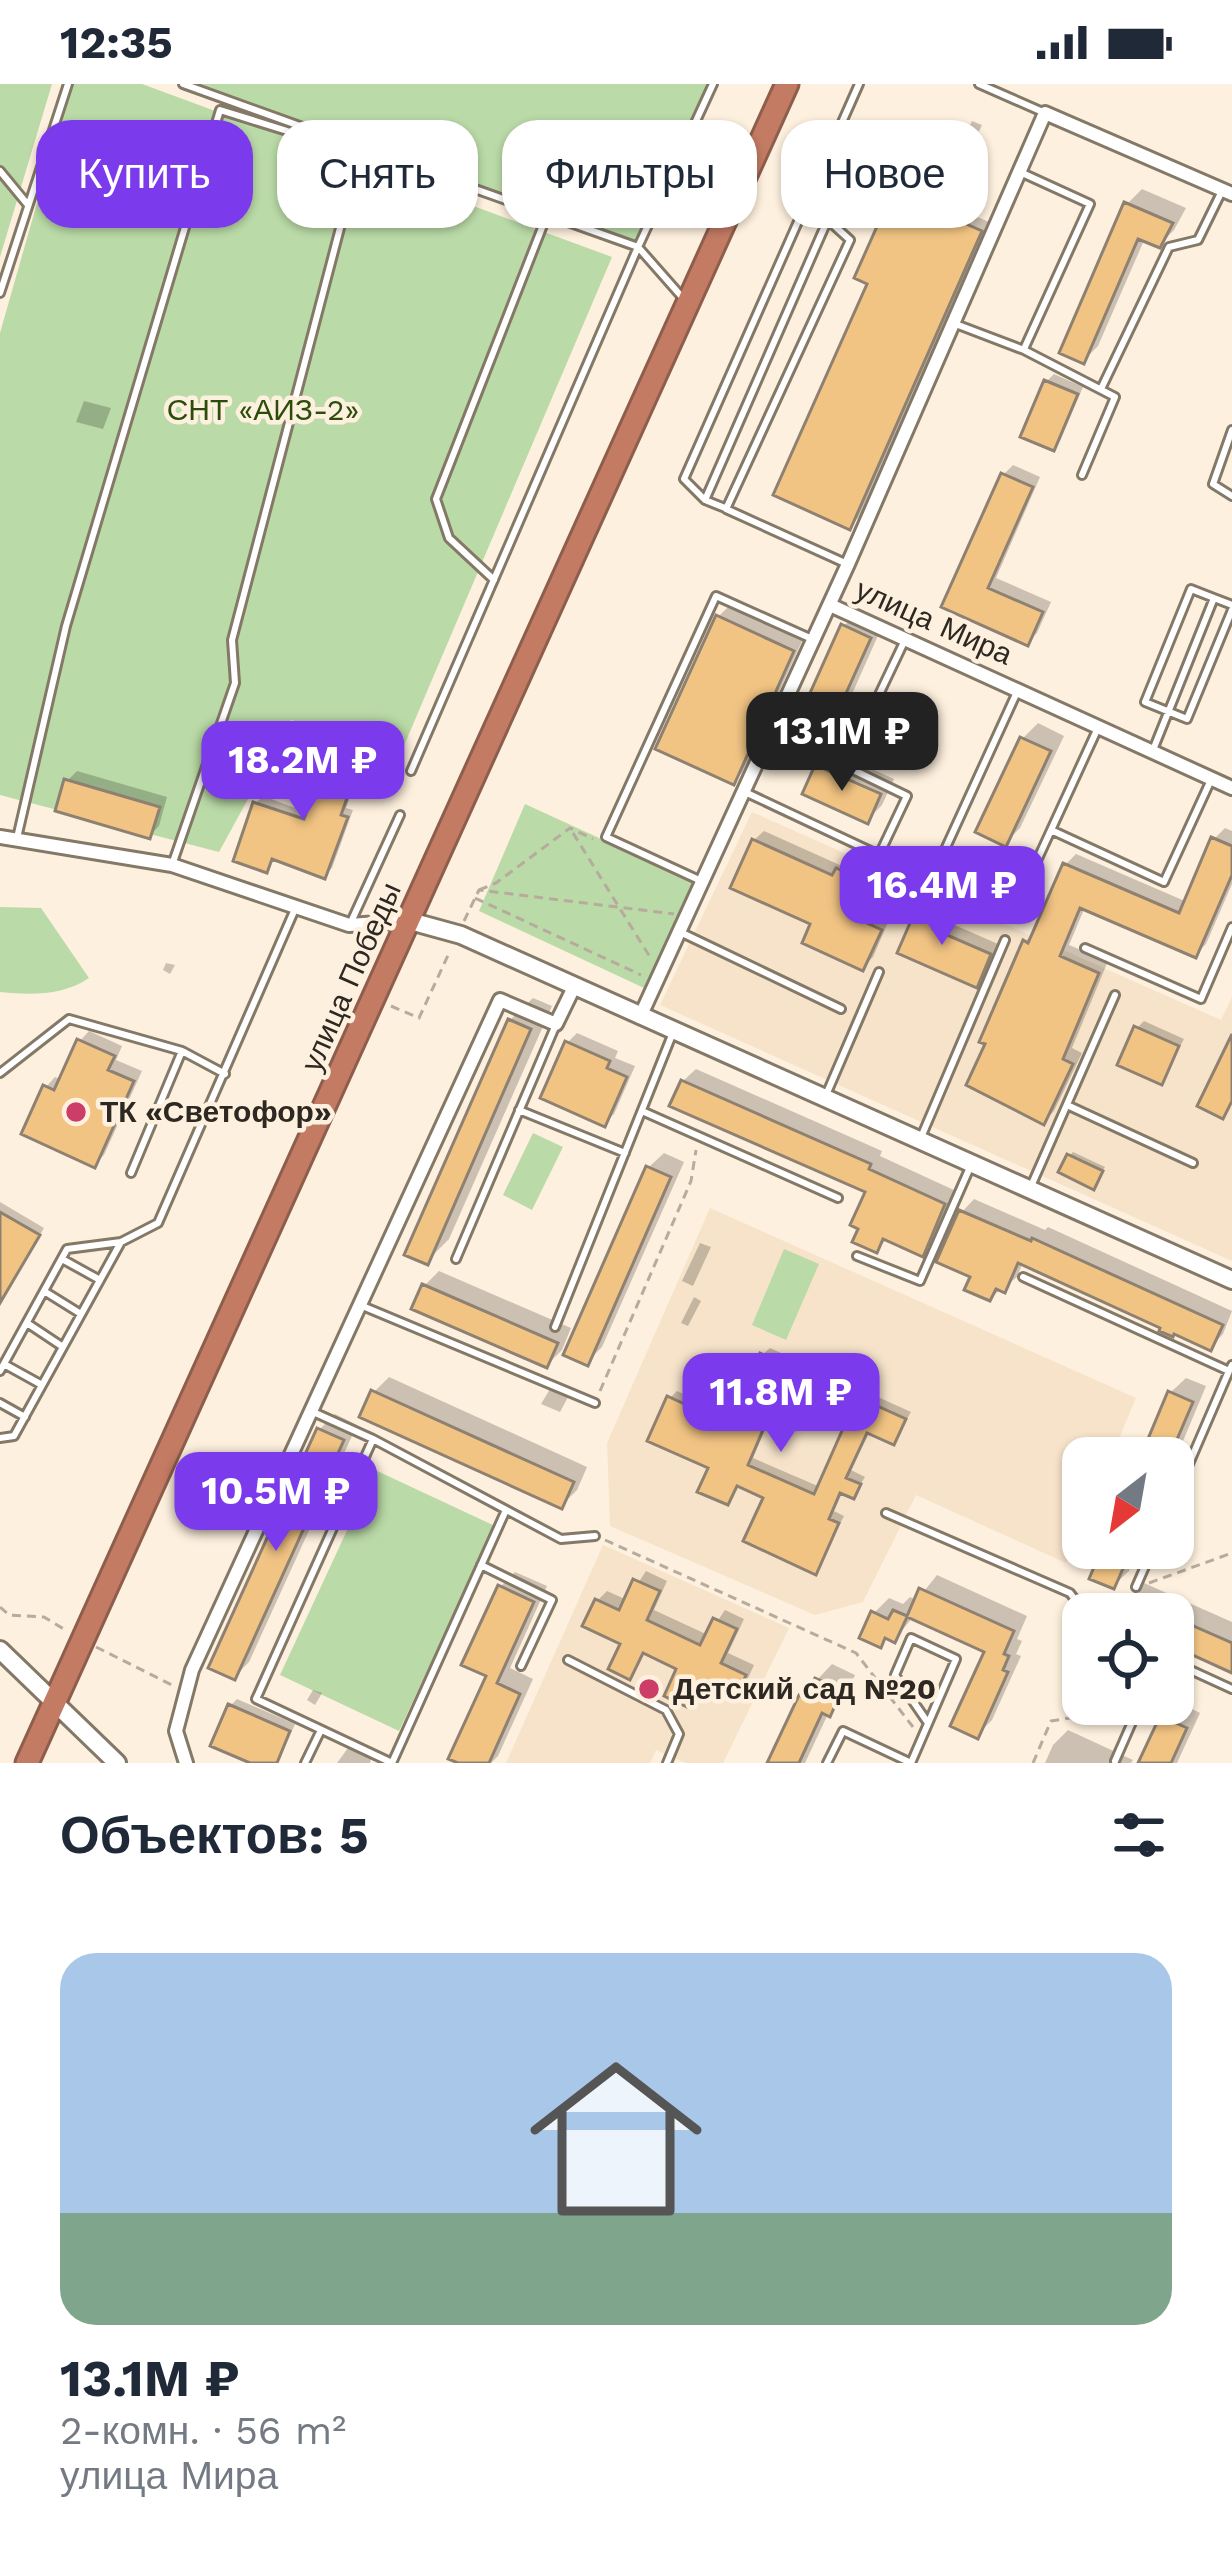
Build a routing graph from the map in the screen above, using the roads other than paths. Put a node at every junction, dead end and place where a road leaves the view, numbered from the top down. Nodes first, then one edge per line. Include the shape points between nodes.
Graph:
1 (68, 84) edge
2 (183, 84) edge
3 (713, 84) edge
4 (788, 84) edge
5 (859, 84) edge
6 (979, 84) edge
7 (1045, 112) junction
8 (283, 120) edge
9 (843, 120) edge
10 (277, 128) edge
11 (0, 171) edge
12 (1019, 172) junction
13 (1227, 192) edge
14 (28, 205) junction
15 (340, 228) edge
16 (542, 228) edge
17 (584, 228) edge
18 (795, 228) edge
19 (824, 228) edge
20 (837, 228) edge
21 (638, 247) junction
22 (0, 293) edge
23 (688, 304) junction
24 (953, 323) junction
25 (1024, 350) junction
26 (1101, 390) junction
27 (1232, 430) edge
28 (1082, 475) dead end
29 (1232, 496) edge
30 (705, 500) junction
31 (726, 509) junction
32 (848, 564) junction
33 (494, 580) junction
34 (1214, 598) junction
35 (830, 605) junction
36 (1232, 608) edge
37 (905, 639) junction
38 (814, 640) junction
39 (1018, 690) junction
40 (1168, 712) junction
41 (1098, 727) junction
42 (1152, 751) junction
43 (411, 771) dead end
44 (1212, 778) junction
45 (1232, 788) edge
46 (744, 792) junction
47 (400, 814) dead end
48 (1051, 830) junction
49 (0, 837) edge
50 (16, 842) junction
51 (172, 865) junction
52 (702, 882) junction
53 (297, 905) junction
54 (410, 921) junction
55 (350, 925) junction
56 (1232, 927) edge
57 (680, 932) junction
58 (1005, 940) dead end
59 (1085, 948) dead end
60 (879, 972) dead end
61 (574, 987) junction
62 (1114, 995) dead end
63 (841, 1009) dead end
64 (640, 1017) junction
65 (556, 1024) junction
66 (674, 1032) junction
67 (182, 1051) junction
68 (0, 1073) edge
69 (225, 1073) junction
70 (825, 1099) junction
71 (1066, 1105) junction
72 (519, 1110) junction
73 (642, 1111) junction
74 (920, 1140) junction
75 (625, 1153) junction
76 (1193, 1162) dead end
77 (972, 1163) junction
78 (130, 1173) dead end
79 (1030, 1189) junction
80 (838, 1198) dead end
81 (121, 1242) junction
82 (857, 1256) dead end
83 (62, 1259) junction
84 (455, 1259) dead end
85 (1022, 1277) dead end
86 (100, 1280) junction
87 (1232, 1280) edge
88 (44, 1291) junction
89 (360, 1305) junction
90 (81, 1314) junction
91 (27, 1323) junction
92 (555, 1327) dead end
93 (63, 1346) junction
94 (2, 1368) edge
95 (1231, 1369) edge
96 (42, 1385) junction
97 (0, 1403) edge
98 (595, 1403) road end
99 (311, 1411) junction
100 (25, 1417) junction
101 (0, 1438) edge
102 (373, 1439) junction
103 (1194, 1454) edge
104 (506, 1510) junction
105 (886, 1513) dead end
106 (595, 1536) road end
107 (481, 1565) junction
108 (1144, 1569) edge
109 (1136, 1587) road end
110 (1070, 1593) edge
111 (0, 1650) edge
112 (568, 1660) dead end
113 (521, 1666) dead end
114 (1194, 1672) edge
115 (1232, 1689) edge
116 (55, 1701) junction
117 (928, 1723) junction
118 (1131, 1725) edge
119 (321, 1730) junction
120 (1114, 1761) edge
121 (27, 1763) edge
122 (117, 1763) edge
123 (186, 1763) edge
124 (305, 1763) edge
125 (667, 1763) edge
126 (827, 1763) edge
127 (911, 1763) edge

1 - 14 lane
2 - 8 lane
3 - 21 lane
4 - 23 highway, улица Победы
5 - 9 lane
6 - 7 lane
7 - 12 street
7 - 13 street
10 - 50 lane via 220,110 67,626
11 - 14 lane
12 - 24 street
12 - 25 lane via 1090,205
13 - 26 lane via 1198,239 1168,247
14 - 22 lane
15 - 51 lane via 232,640 235,683
16 - 33 lane via 436,499 449,538
17 - 21 lane
18 - 30 lane via 684,479
19 - 30 lane
20 - 31 lane via 850,240
21 - 23 lane
21 - 33 lane
23 - 54 highway, улица Победы
24 - 25 lane
24 - 32 street
25 - 26 lane
26 - 28 lane via 1115,397
27 - 29 lane via 1213,484
30 - 31 lane
31 - 32 lane
32 - 35 street
33 - 43 lane
34 - 36 lane
34 - 40 lane
34 - 40 lane via 1191,589 1144,702
35 - 37 street, улица Мира
35 - 38 street, улица Мира
36 - 40 lane via 1187,719
37 - 39 street, улица Мира
37 - 46 lane via 845,766 908,796 879,856
38 - 46 street, улица Мира
38 - 52 lane via 716,596 606,837
39 - 41 street, улица Мира
39 - 48 lane via 932,878 1012,915
40 - 42 lane
41 - 42 street, улица Мира
41 - 48 lane
42 - 44 street, улица Мира
44 - 45 street, улица Мира
44 - 48 lane via 1164,882
46 - 52 street, улица Мира
47 - 55 lane
49 - 50 street
50 - 51 street
51 - 53 street
52 - 57 street, улица Мира
53 - 55 street
53 - 69 lane
54 - 55 street
54 - 61 street via 461,935
54 - 116 highway, улица Победы
56 - 59 lane via 1201,999
57 - 63 lane
57 - 64 street, улица Мира
58 - 74 lane
60 - 70 lane
61 - 64 street
61 - 65 street
62 - 71 lane
64 - 66 street
65 - 72 lane
65 - 89 street via 500,1000
66 - 70 street
66 - 73 lane
67 - 68 lane via 69,1019
67 - 69 lane
67 - 78 lane
69 - 81 lane via 158,1223
70 - 74 street
71 - 76 lane
71 - 79 lane
72 - 75 lane
72 - 84 lane
73 - 75 lane
73 - 80 lane
74 - 77 street
75 - 92 lane
77 - 79 street
77 - 82 lane via 920,1281
79 - 87 street
81 - 83 lane via 68,1249
81 - 86 lane
83 - 86 lane
83 - 88 lane
85 - 95 lane
86 - 90 lane
88 - 90 lane
88 - 91 lane
89 - 98 lane
89 - 99 street
90 - 93 lane
91 - 93 lane
91 - 94 lane
93 - 96 lane
94 - 96 lane
95 - 103 lane
96 - 100 lane
97 - 100 lane
99 - 102 lane
99 - 123 street via 192,1670 176,1731
100 - 101 lane via 14,1436
102 - 104 lane
102 - 119 lane via 256,1699
104 - 106 lane via 561,1539
104 - 107 lane
105 - 110 lane
107 - 113 lane via 553,1600
107 - 119 lane via 392,1763
108 - 109 lane
111 - 116 street
112 - 125 lane via 666,1709 679,1734
114 - 115 lane
116 - 121 highway, улица Победы
116 - 122 street
117 - 117 lane via 956,1659 911,1639 895,1675
117 - 127 lane
118 - 120 lane
119 - 124 lane
126 - 127 lane via 843,1731

